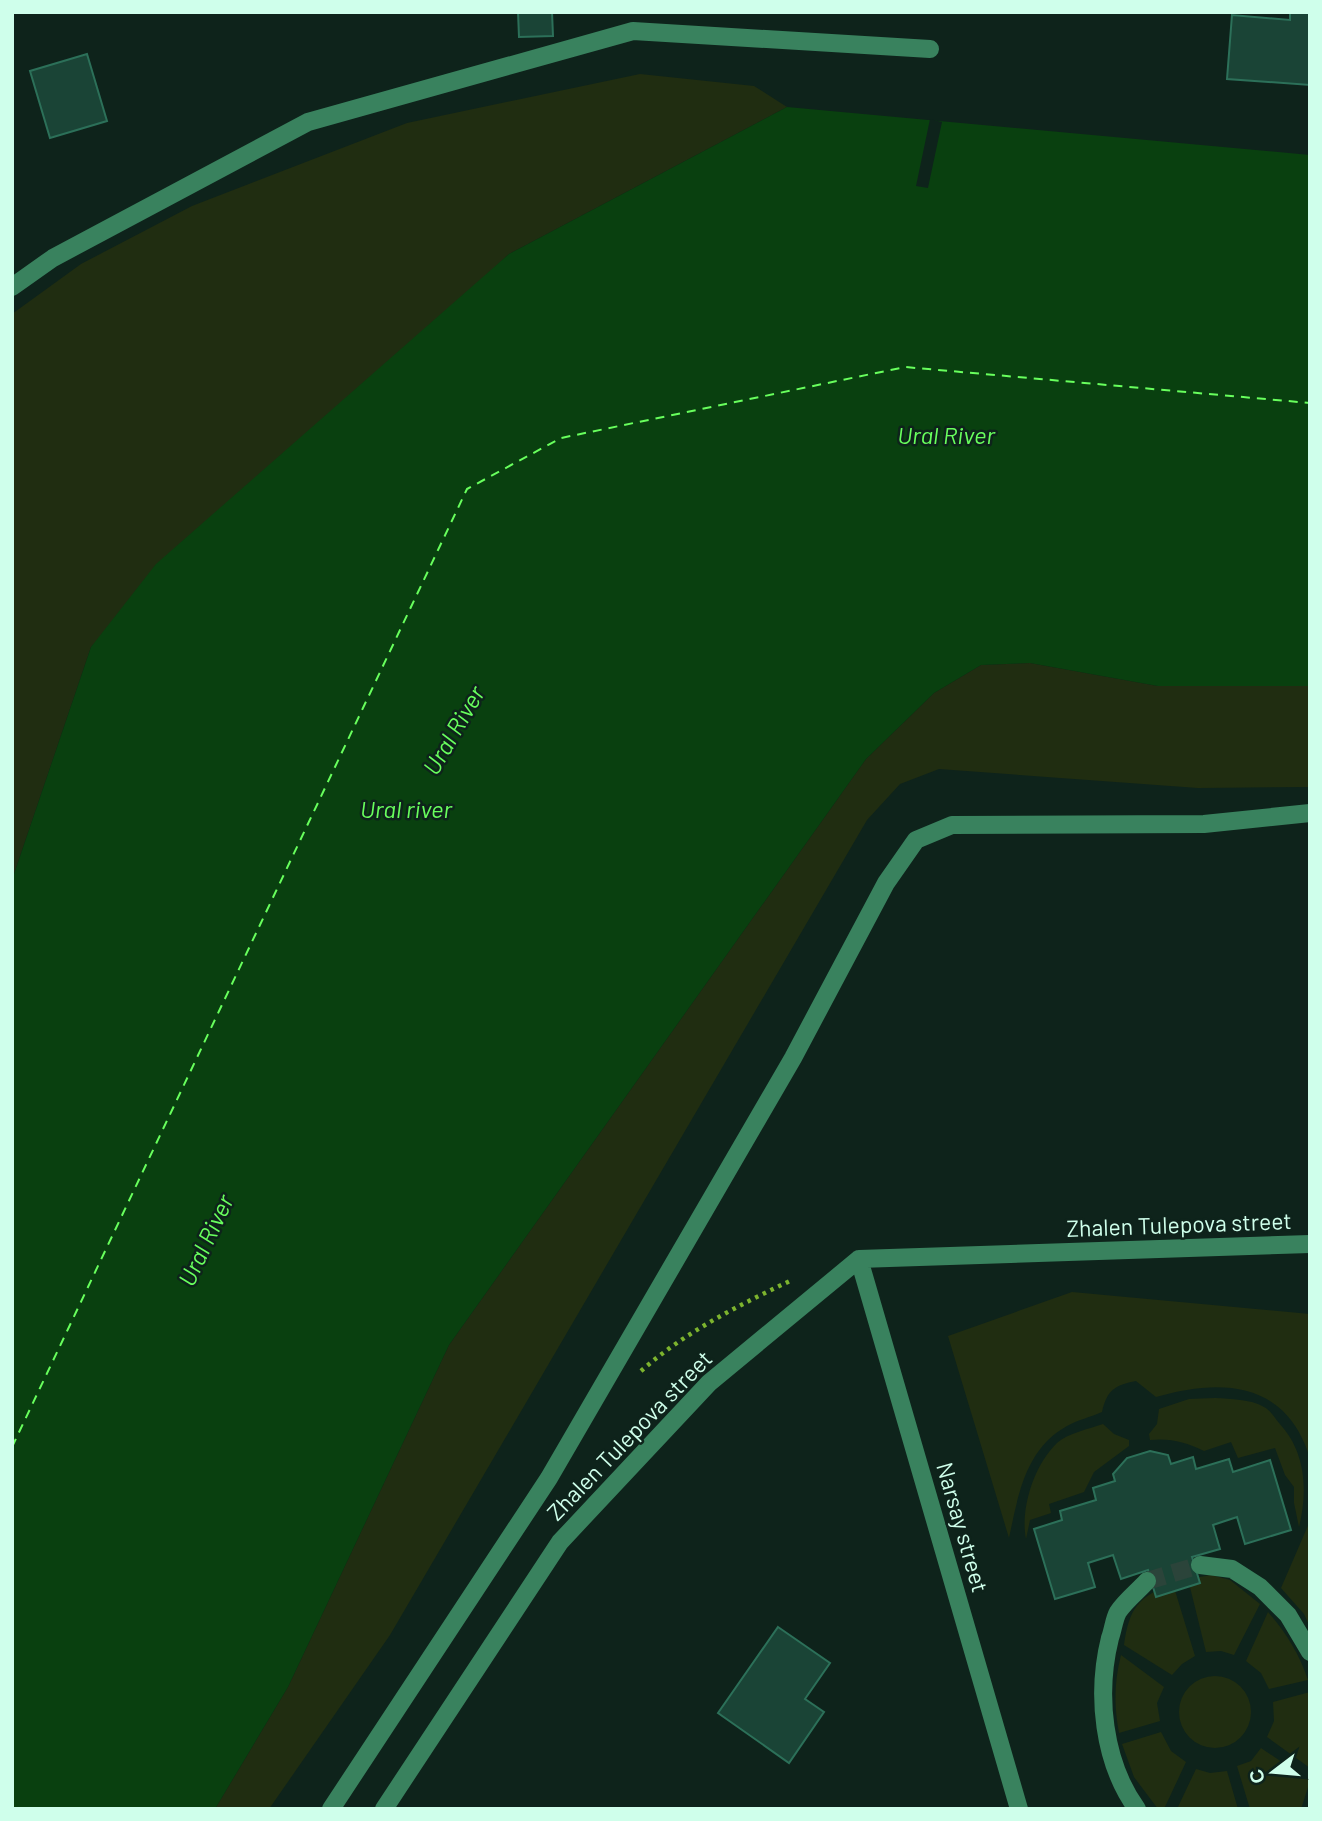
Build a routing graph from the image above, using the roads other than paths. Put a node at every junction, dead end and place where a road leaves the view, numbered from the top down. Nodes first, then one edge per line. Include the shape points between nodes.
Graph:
1 (930, 49) dead end
2 (12, 287) edge
3 (1310, 813) edge
4 (1310, 1244) edge
5 (859, 1259) junction
6 (1200, 1565) tunnel mouth
7 (1147, 1581) tunnel mouth
8 (1310, 1652) edge
9 (331, 1809) edge
10 (384, 1809) edge
11 (1019, 1809) edge
12 (1137, 1809) edge

1 - 2 street via 633,31 308,122 52,258
3 - 9 street via 1204,824 952,825 916,841 886,883 793,1058 549,1478
4 - 5 street, Zhalen Tulepova street
5 - 10 street, Zhalen Tulepova street via 709,1383 561,1542
5 - 11 street, Narsay street
6 - 8 street via 1232,1569 1259,1587 1288,1615
7 - 12 street via 1117,1613 1104,1661 1103,1706 1112,1757

